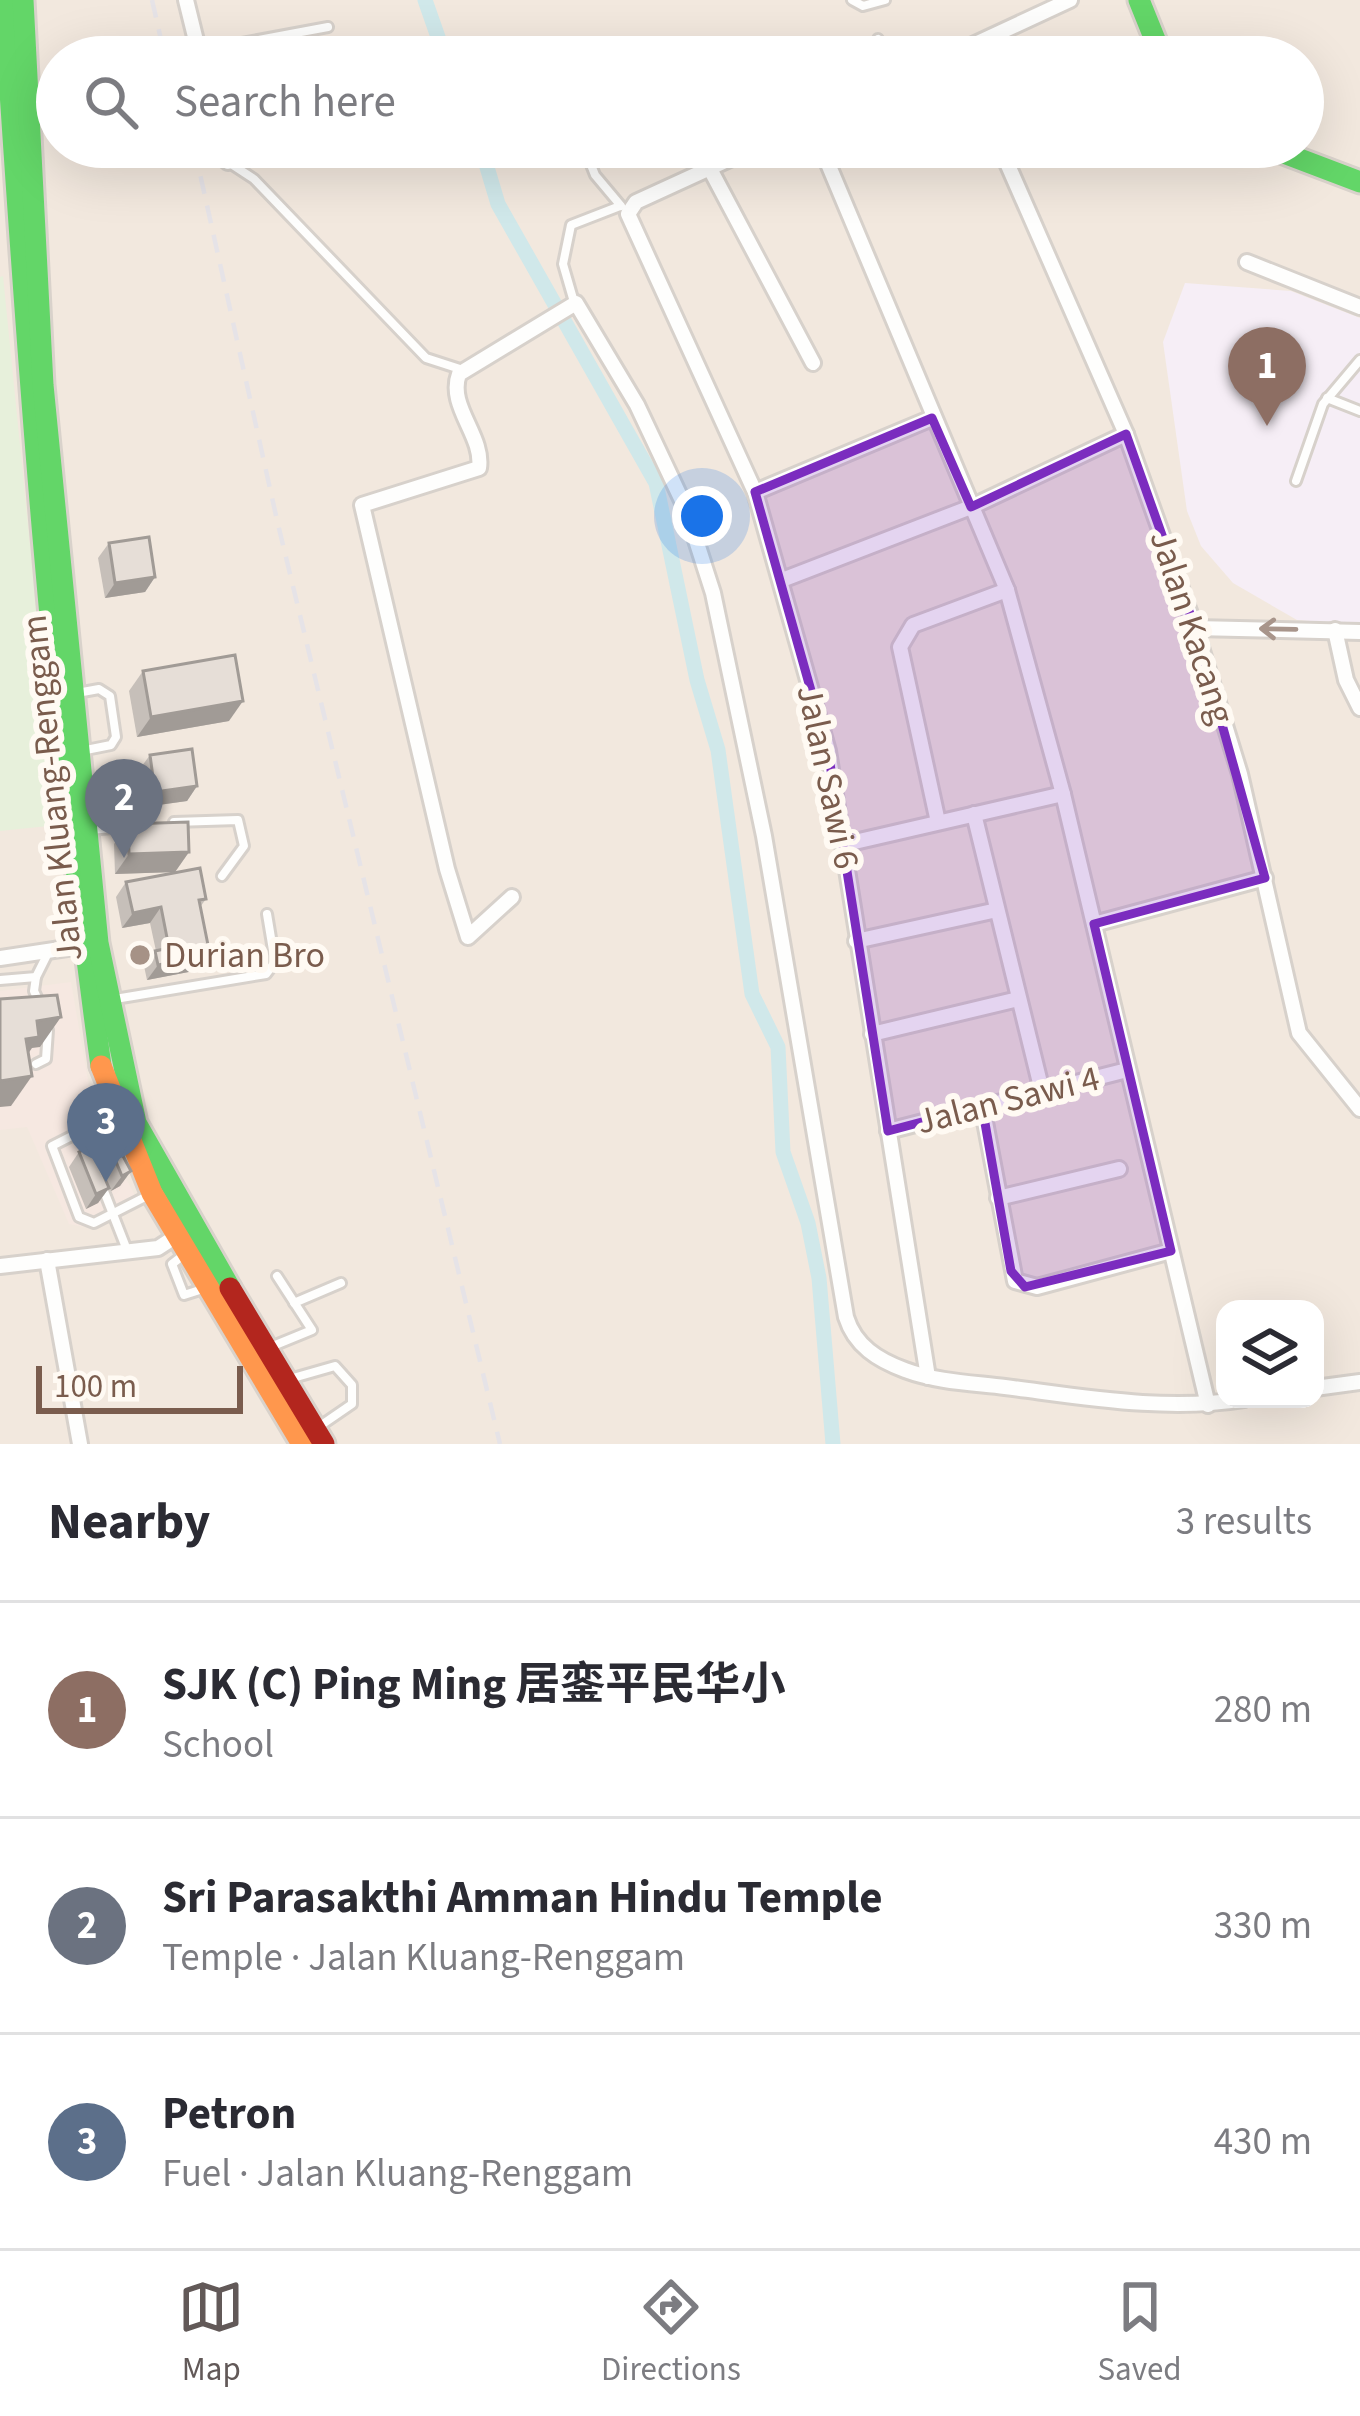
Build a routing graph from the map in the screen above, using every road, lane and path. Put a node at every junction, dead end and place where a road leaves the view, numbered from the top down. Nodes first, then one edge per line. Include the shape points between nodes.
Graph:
1 (4, 0) edge
2 (23, 0) edge
3 (186, 0) edge
4 (852, 0) edge
5 (885, 0) edge
6 (1070, 0) edge
7 (1138, 0) edge
8 (3, 26) edge
9 (328, 27) dead end
10 (195, 36) edge
11 (280, 36) edge
12 (995, 36) edge
13 (1153, 36) edge
14 (12, 65) edge
15 (243, 168) edge
16 (592, 168) edge
17 (707, 168) edge
18 (710, 168) edge
19 (830, 168) edge
20 (1009, 168) edge
21 (1323, 168) edge
22 (1360, 182) edge
23 (626, 207) junction
24 (17, 229) edge
25 (1247, 262) dead end
26 (570, 306) junction
27 (1360, 307) edge
28 (1360, 360) edge
29 (813, 364) dead end
30 (465, 370) junction
31 (1327, 398) junction
32 (1360, 411) edge
33 (932, 418) junction
34 (1126, 434) junction
35 (1296, 481) dead end
36 (755, 492) junction
37 (970, 507) junction
38 (782, 580) junction
39 (1007, 590) junction
40 (1195, 628) junction
41 (1335, 631) junction
42 (1360, 632) edge
43 (76, 693) junction
44 (1360, 708) edge
45 (72, 752) junction
46 (1063, 794) junction
47 (974, 814) junction
48 (938, 822) junction
49 (170, 823) edge
50 (150, 825) edge
51 (79, 832) junction
52 (846, 844) junction
53 (222, 876) dead end
54 (1265, 878) junction
55 (512, 897) dead end
56 (997, 910) junction
57 (267, 914) dead end
58 (1094, 924) junction
59 (856, 941) junction
60 (91, 945) junction
61 (49, 952) junction
62 (0, 958) edge
63 (36, 977) junction
64 (0, 980) edge
65 (1018, 999) junction
66 (108, 1000) junction
67 (872, 1034) junction
68 (36, 1064) edge
69 (1127, 1070) junction
70 (1042, 1091) junction
71 (982, 1106) junction
72 (1360, 1109) edge
73 (115, 1114) junction
74 (77, 1131) junction
75 (888, 1131) junction
76 (86, 1152) edge
77 (1119, 1169) dead end
78 (95, 1172) edge
79 (152, 1193) junction
80 (998, 1198) junction
81 (114, 1214) junction
82 (185, 1238) junction
83 (128, 1251) junction
84 (1171, 1251) junction
85 (47, 1260) junction
86 (0, 1266) edge
87 (277, 1276) dead end
88 (341, 1283) dead end
89 (294, 1303) junction
90 (267, 1348) junction
91 (928, 1377) junction
92 (1360, 1382) edge
93 (277, 1384) junction
94 (1324, 1387) edge
95 (1216, 1404) edge
96 (1208, 1405) junction
97 (311, 1439) edge
98 (80, 1444) edge

1 - 8 main road, Jalan Kluang-Renggam
2 - 14 main road, Jalan Kluang-Renggam
3 - 10 street
4 - 5 lane
6 - 12 street
7 - 13 main road
8 - 14 main road, Jalan Kluang-Renggam
9 - 11 lane
14 - 24 main road, Jalan Kluang-Renggam
15 - 30 lane via 426,358
16 - 23 lane
17 - 23 street
18 - 29 street
19 - 33 street
20 - 34 street, Jalan Kacang
21 - 22 main road
23 - 26 lane via 571,225 563,264
23 - 36 street, Jalan Sawi 6
24 - 43 main road, Jalan Kluang-Renggam via 43,385
24 - 45 main road, Jalan Kluang-Renggam
25 - 27 street
26 - 30 street
26 - 91 street via 585,312 637,405 686,509 712,593 764,836 850,1328 868,1351
28 - 31 lane
30 - 55 street via 455,389 479,467 362,505 468,937
31 - 32 lane
31 - 35 lane
33 - 36 street
33 - 37 street
34 - 37 street
34 - 40 street, Jalan Kacang
36 - 38 street, Jalan Sawi 6
37 - 38 street
37 - 39 street
38 - 52 street, Jalan Sawi 6
39 - 46 street
39 - 48 street via 903,634
41 -> 40 street
40 - 54 street, Jalan Kacang
41 - 42 street
41 - 44 street
43 - 45 main road, Jalan Kluang-Renggam
43 - 45 lane via 99,689 110,696 116,737
45 - 51 main road, Jalan Kluang-Renggam
46 - 47 street
46 - 58 street
47 - 48 street
47 - 56 street
48 - 52 street
49 - 53 lane via 238,820 244,846
50 - 51 lane
51 - 60 main road, Jalan Kluang-Renggam
52 - 59 street, Jalan Sawi 6
54 - 58 street
54 - 72 street, Jalan Kacang via 1299,1034
56 - 59 street
56 - 65 street
57 - 66 lane via 275,962 266,974
58 - 69 street
59 - 67 street, Jalan Sawi 6
60 - 61 street
60 - 66 main road, Jalan Kluang-Renggam
60 - 73 main road, Jalan Kluang-Renggam via 103,1078
61 - 62 street
61 - 63 lane
63 - 64 lane
63 - 68 lane via 50,1048
65 - 67 street
65 - 70 street
66 - 82 main road, Jalan Kluang-Renggam via 136,1123
67 - 75 street, Jalan Sawi 6
69 - 70 street, Jalan Sawi 4
69 - 84 street
70 - 71 street, Jalan Sawi 4
71 - 75 street, Jalan Sawi 4
71 - 80 street
73 - 74 lane
73 - 79 main road, Jalan Kluang-Renggam
74 - 76 lane
74 - 81 lane via 58,1139 51,1154 79,1217 94,1223
75 - 91 street, Jalan Sawi 6
77 - 80 street
78 - 81 lane
79 - 81 lane
79 - 82 main road, Jalan Kluang-Renggam
80 - 84 street via 1011,1270 1025,1287
81 - 83 lane
82 - 83 street
82 - 90 main road, Jalan Kluang-Renggam
82 - 93 main road, Jalan Kluang-Renggam via 207,1287
83 - 85 street
84 - 96 street
85 - 86 street
85 - 98 street
87 - 89 lane
88 - 89 lane
89 - 90 lane via 312,1334
90 - 93 main road, Jalan Kluang-Renggam
91 - 96 street
92 - 94 street
93 - 97 main road, Jalan Kluang-Renggam
93 - 97 lane via 334,1366 352,1384 352,1404
95 - 96 street

